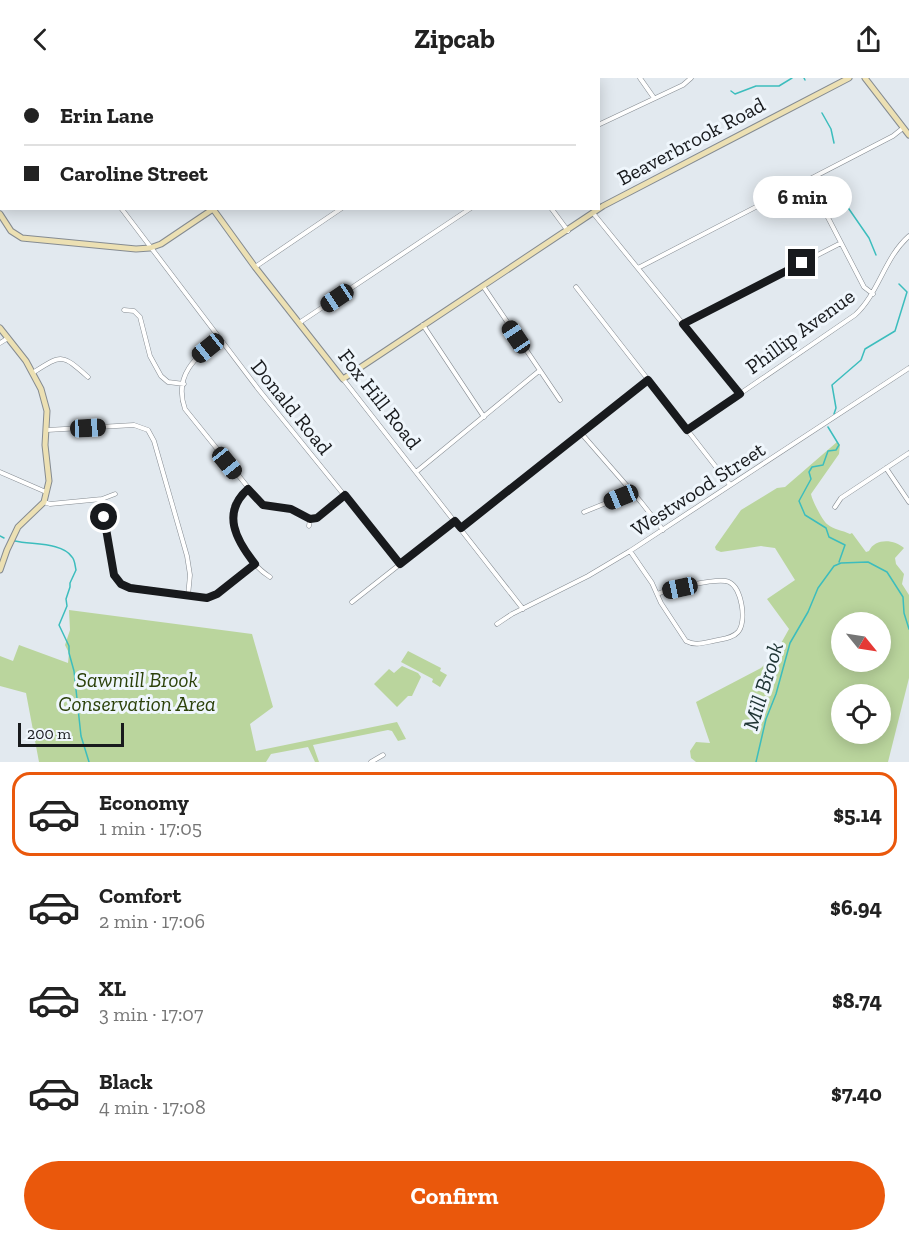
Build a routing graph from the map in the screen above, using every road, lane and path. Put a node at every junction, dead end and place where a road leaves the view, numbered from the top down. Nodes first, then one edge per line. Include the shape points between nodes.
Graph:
1 (639, 78) edge
2 (691, 78) edge
3 (849, 78) edge
4 (865, 78) edge
5 (654, 98) junction
6 (600, 123) edge
7 (903, 128) junction
8 (909, 135) edge
9 (808, 179) junction
10 (600, 209) edge
11 (122, 210) edge
12 (212, 210) edge
13 (214, 210) edge
14 (339, 210) edge
15 (468, 210) edge
16 (552, 210) edge
17 (599, 210) edge
18 (593, 213) junction
19 (0, 214) edge
20 (568, 231) junction
21 (909, 236) edge
22 (841, 243) junction
23 (150, 248) junction
24 (255, 267) junction
25 (638, 268) junction
26 (482, 286) junction
27 (576, 287) dead end
28 (873, 294) junction
29 (124, 310) dead end
30 (299, 323) junction
31 (683, 324) junction
32 (423, 325) junction
33 (0, 328) edge
34 (8, 337) junction
35 (219, 339) junction
36 (0, 343) edge
37 (909, 368) edge
38 (539, 371) junction
39 (34, 372) junction
40 (87, 377) dead end
41 (343, 379) junction
42 (648, 380) junction
43 (184, 384) junction
44 (740, 394) junction
45 (560, 400) dead end
46 (484, 417) junction
47 (46, 430) junction
48 (687, 430) junction
49 (581, 433) junction
50 (909, 453) edge
51 (886, 468) junction
52 (0, 472) edge
53 (416, 472) junction
54 (730, 485) junction
55 (248, 489) junction
56 (631, 490) junction
57 (48, 492) junction
58 (115, 494) dead end
59 (345, 495) junction
60 (102, 499) junction
61 (44, 502) junction
62 (909, 502) edge
63 (835, 507) dead end
64 (584, 512) dead end
65 (310, 519) junction
66 (455, 521) junction
67 (309, 526) dead end
68 (461, 528) junction
69 (663, 530) junction
70 (630, 551) junction
71 (1, 560) edge
72 (255, 564) junction
73 (400, 564) junction
74 (0, 570) edge
75 (270, 577) dead end
76 (657, 594) junction
77 (188, 596) junction
78 (352, 602) dead end
79 (523, 609) junction
80 (497, 624) dead end
81 (383, 755) dead end
82 (371, 762) edge

1 - 5 street
2 - 5 street
3 - 10 street, Beaverbrook Road
4 - 7 street
5 - 6 street
7 - 8 street
7 - 9 street
9 - 22 street
9 - 25 street
11 - 23 street, Donald Road
12 - 23 street
13 - 24 street, Fox Hill Road
14 - 24 street
15 - 30 street
16 - 20 street
17 - 18 street, Beaverbrook Road
18 - 20 street, Beaverbrook Road
18 - 25 street
19 - 23 street via 11,231 22,238
20 - 26 street, Beaverbrook Road
21 - 28 street, Phillip Avenue via 896,251
22 - 28 street via 864,287
22 - 31 street
23 - 35 street, Donald Road
24 - 30 street, Fox Hill Road
25 - 31 street
26 - 32 street, Beaverbrook Road
26 - 38 street
27 - 42 street
28 - 44 street, Phillip Avenue via 855,315
29 - 43 street via 134,311 140,317 161,376 169,382
30 - 41 street, Fox Hill Road
31 - 44 street
32 - 41 street, Beaverbrook Road
32 - 46 street
33 - 34 street
34 - 36 street
34 - 39 street
35 - 43 street via 194,360
35 - 59 street, Donald Road
37 - 54 street, Westwood Street
38 - 45 street
38 - 46 street
39 - 40 street via 61,358
39 - 47 street via 46,406
41 - 53 street, Fox Hill Road
42 - 48 street
42 - 49 street
43 - 55 street via 182,399 186,411
44 - 48 street, Phillip Avenue
46 - 53 street
47 - 57 street
47 - 77 street via 134,425 148,430 187,556
48 - 54 street
49 - 56 street
49 - 68 street
50 - 51 street
51 - 62 street
51 - 63 street via 840,498
52 - 57 street
53 - 66 street, Fox Hill Road
54 - 69 street, Westwood Street
55 - 65 street via 263,505 291,509
55 - 72 street via 237,500 232,515 240,544
56 - 64 street
56 - 69 street
57 - 61 street
58 - 60 street
59 - 65 street via 317,518
59 - 73 street, Donald Road
60 - 61 street
60 - 77 street via 113,572 118,581 128,587
61 - 71 street via 18,527
65 - 67 street
66 - 68 street, Fox Hill Road
66 - 73 street
68 - 79 street, Fox Hill Road
69 - 70 street, Westwood Street
70 - 76 street
70 - 79 street, Westwood Street
71 - 74 street
72 - 75 street
72 - 77 street via 213,596
73 - 78 street
76 - 76 street via 688,643 731,637 741,627 740,594 728,581
79 - 80 street, Westwood Street
81 - 82 street

